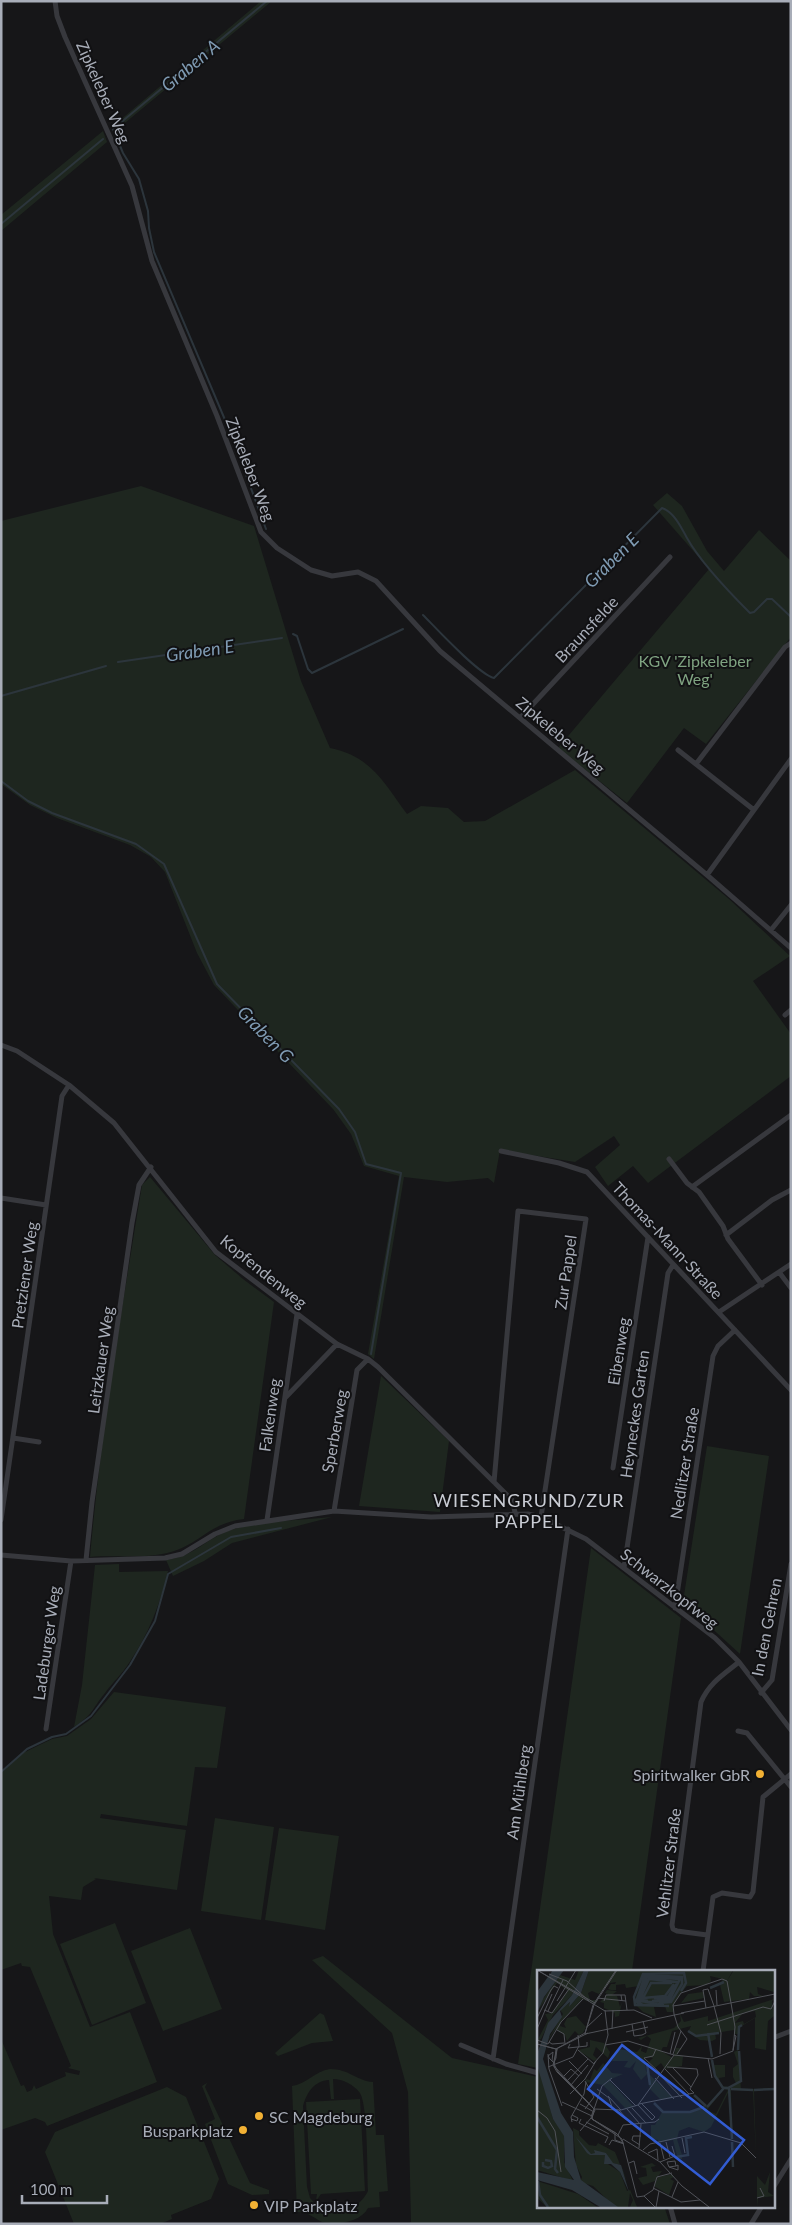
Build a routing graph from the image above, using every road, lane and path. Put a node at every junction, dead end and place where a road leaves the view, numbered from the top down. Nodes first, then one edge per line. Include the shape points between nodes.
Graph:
1 (55, 1) edge
2 (670, 557) dead end
3 (791, 643) edge
4 (522, 717) junction
5 (678, 750) dead end
6 (791, 759) edge
7 (696, 764) junction
8 (754, 810) junction
9 (707, 874) junction
10 (791, 905) edge
11 (771, 930) junction
12 (791, 948) edge
13 (791, 1010) edge
14 (786, 1015) dead end
15 (1, 1045) edge
16 (69, 1085) junction
17 (791, 1115) edge
18 (500, 1151) dead end
19 (669, 1159) dead end
20 (150, 1168) junction
21 (692, 1187) junction
22 (791, 1190) edge
23 (1, 1198) edge
24 (46, 1205) junction
25 (726, 1235) junction
26 (648, 1237) junction
27 (673, 1264) junction
28 (791, 1264) edge
29 (779, 1272) junction
30 (762, 1285) junction
31 (791, 1288) edge
32 (719, 1312) junction
33 (297, 1314) junction
34 (735, 1330) junction
35 (336, 1344) junction
36 (368, 1359) junction
37 (791, 1390) edge
38 (284, 1399) junction
39 (13, 1438) junction
40 (39, 1442) dead end
41 (612, 1468) dead end
42 (494, 1482) junction
43 (334, 1511) junction
44 (515, 1512) junction
45 (542, 1517) junction
46 (1, 1520) edge
47 (267, 1520) junction
48 (568, 1529) junction
49 (1, 1555) edge
50 (86, 1560) junction
51 (71, 1561) junction
52 (791, 1564) edge
53 (624, 1568) junction
54 (675, 1608) junction
55 (739, 1662) junction
56 (761, 1692) junction
57 (46, 1729) dead end
58 (791, 1730) edge
59 (738, 1731) dead end
60 (791, 1774) edge
61 (784, 1779) junction
62 (791, 1787) edge
63 (707, 1935) junction
64 (703, 1970) edge
65 (791, 2031) edge
66 (774, 2038) edge
67 (460, 2045) dead end
68 (493, 2059) junction
69 (537, 2073) edge
70 (791, 2160) edge
71 (774, 2186) edge
72 (671, 2208) edge
73 (761, 2208) edge
74 (675, 2224) edge
75 (751, 2224) edge

1 - 4 street, Zipkeleber Weg via 65,36 132,186 152,261 218,416 261,532 277,548 311,570 332,576 358,572 376,581 432,644
2 - 4 street, Braunsfelde
3 - 7 street
4 - 9 street, Zipkeleber Weg
5 - 7 street
6 - 8 street
7 - 8 street
8 - 9 street
9 - 11 street, Zipkeleber Weg
10 - 11 street
11 - 12 street, Zipkeleber Weg
13 - 14 street
15 - 16 street, Kopfendenweg via 17,1051
16 - 20 street, Kopfendenweg via 114,1123
16 - 24 street, Pretziener Weg via 62,1096
17 - 21 street
18 - 26 street, Thomas-Mann-Straße via 587,1172
19 - 21 street
20 - 33 street, Kopfendenweg via 216,1252
20 - 50 street, Leitzkauer Weg via 139,1184 132,1223
21 - 25 street via 699,1192
22 - 25 street via 772,1200
23 - 24 street, Pretziener Weg
24 - 39 street, Pretziener Weg
25 - 30 street
26 - 27 street, Thomas-Mann-Straße
26 - 41 street, Eibenweg
27 - 32 street, Thomas-Mann-Straße
27 - 53 street, Heyneckes Garten via 668,1273
28 - 29 street
29 - 30 street
29 - 31 street
30 - 32 street via 746,1292
32 - 34 street, Thomas-Mann-Straße
33 - 35 street, Kopfendenweg
33 - 38 street, Falkenweg
34 - 37 street, Thomas-Mann-Straße
34 - 54 street, Nedlitzer Straße via 718,1346 713,1356
35 - 36 street, Kopfendenweg
35 - 38 street
36 - 42 street, Kopfendenweg
36 - 43 street, Sperberweg via 357,1370
38 - 47 street, Falkenweg
39 - 40 street
39 - 46 street, Pretziener Weg
42 - 44 street, Kopfendenweg via 512,1500
42 - 45 street, Zur Pappel via 518,1211 586,1219
43 - 44 street, Schwarzkopfweg via 431,1517
43 - 47 street, Schwarzkopfweg
44 - 45 street, Schwarzkopfweg
45 - 48 street, Schwarzkopfweg
47 - 50 street, Schwarzkopfweg via 224,1529 173,1556
48 - 53 street, Schwarzkopfweg
48 - 68 street, Am Mühlberg
49 - 51 street, Schwarzkopfweg
50 - 51 street, Schwarzkopfweg
51 - 57 street, Ladeburger Weg
52 - 56 street, In den Gehren via 772,1680
53 - 54 street, Schwarzkopfweg
54 - 55 street, Schwarzkopfweg via 715,1638
55 - 56 street, Schwarzkopfweg
55 - 63 street, Vehlitzer Straße via 710,1686 701,1702 672,1924 677,1931
56 - 58 street, Schwarzkopfweg
59 - 61 street via 747,1733
60 - 61 street
61 - 62 street
61 - 63 street via 763,1797 753,1892 750,1897 716,1894
63 - 64 street
65 - 66 street
67 - 68 street
68 - 69 street
70 - 71 street
72 - 74 street
73 - 75 street

